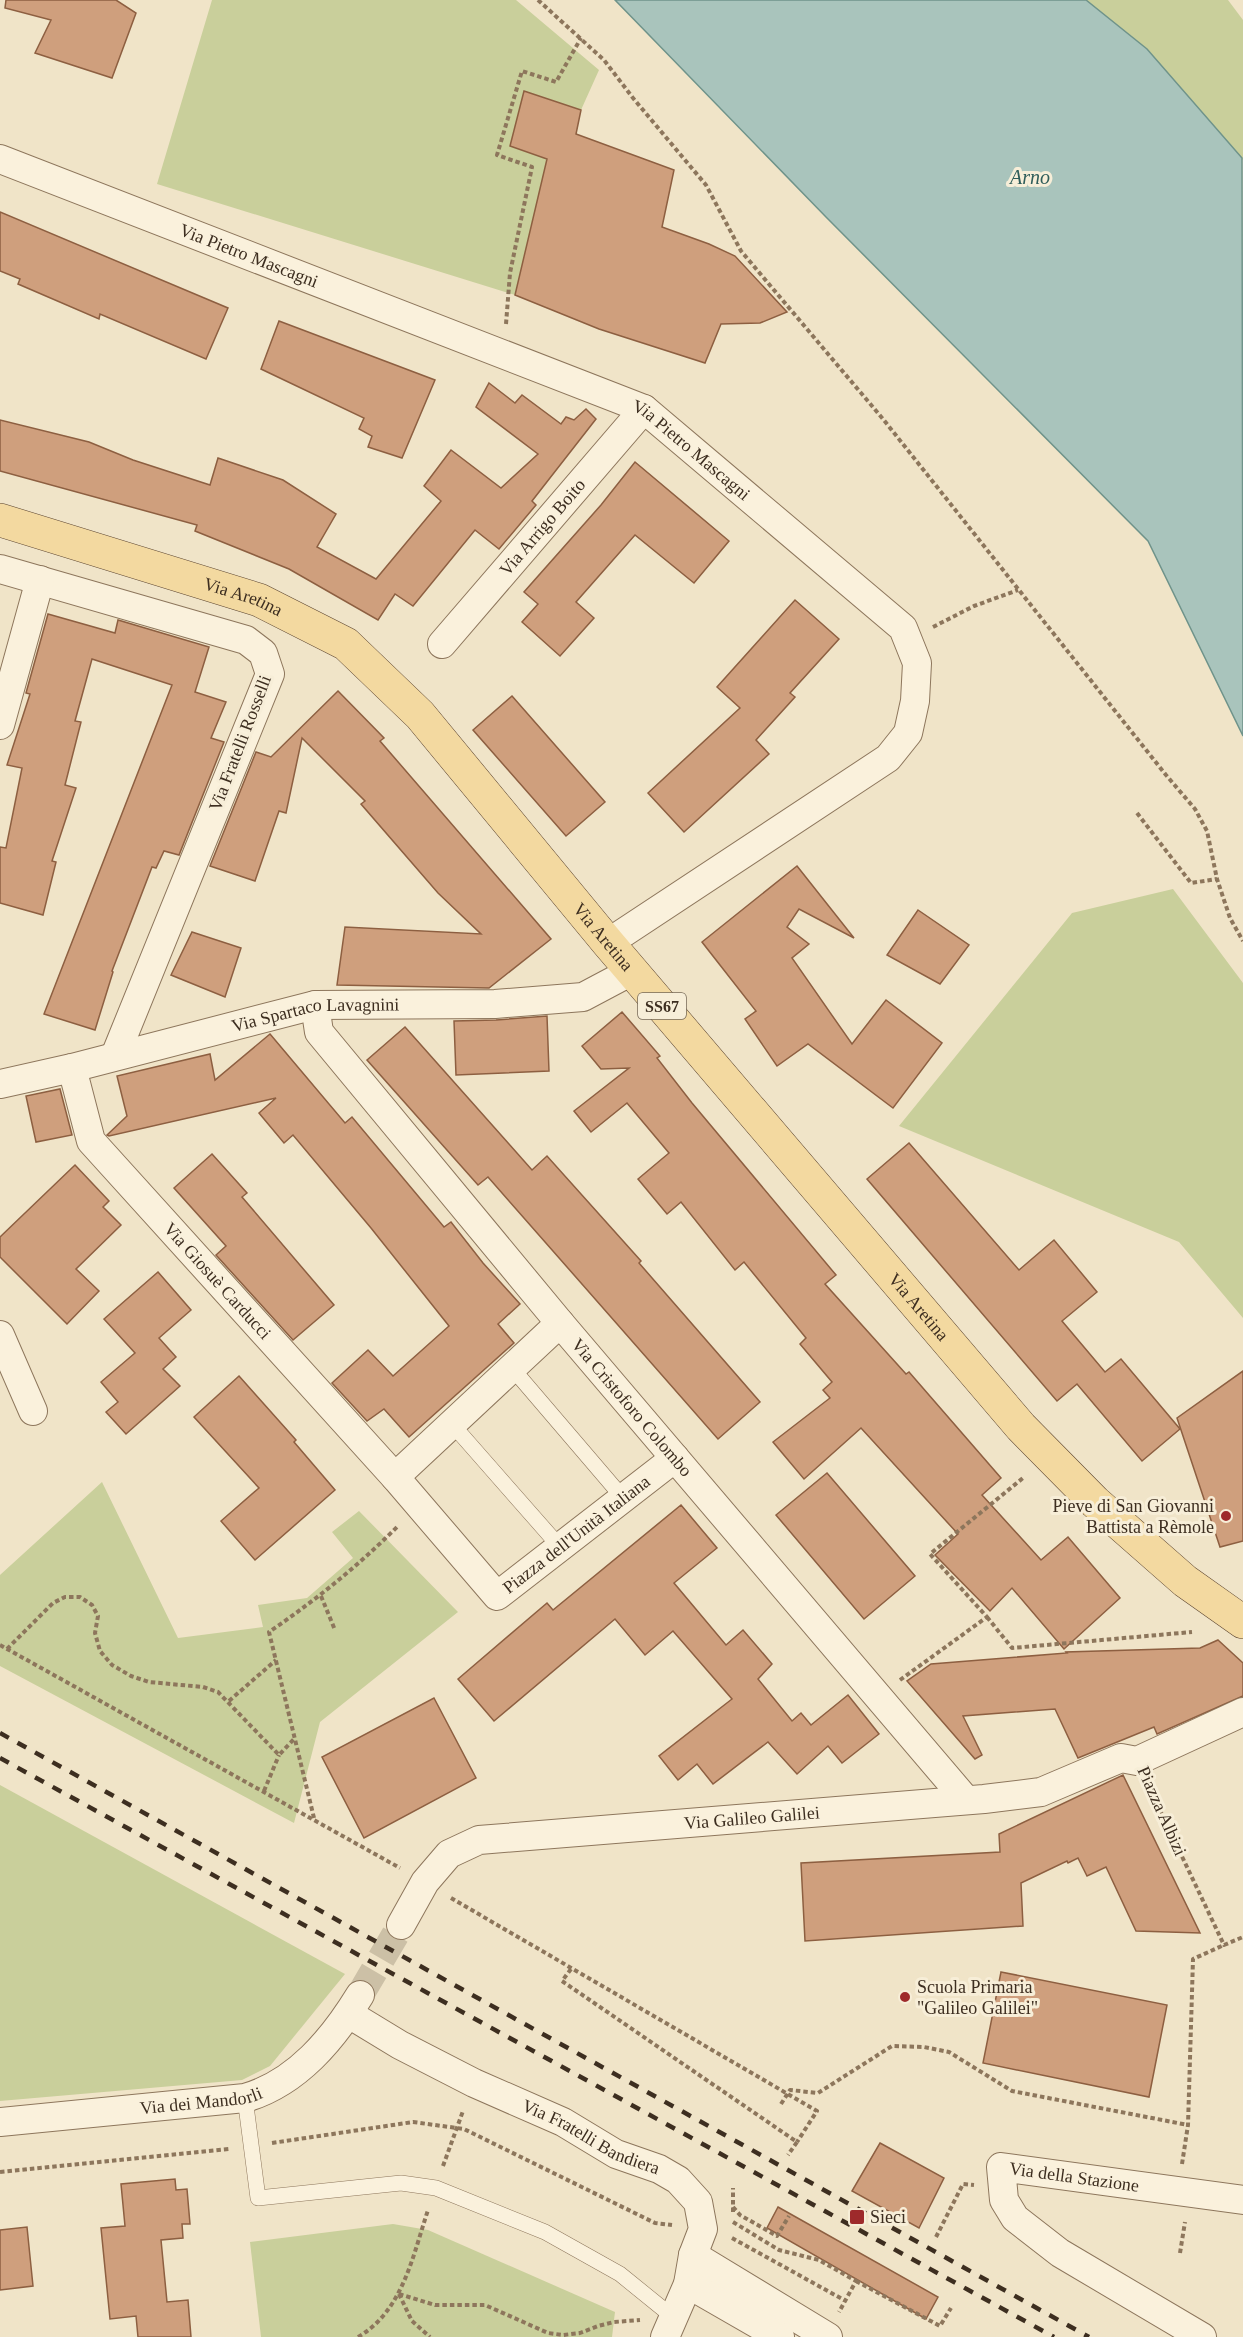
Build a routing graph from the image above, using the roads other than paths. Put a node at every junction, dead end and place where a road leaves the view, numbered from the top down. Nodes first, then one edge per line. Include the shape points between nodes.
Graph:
1 (0, 159) edge
2 (644, 409) junction
3 (0, 520) edge
4 (0, 570) edge
5 (40, 580) junction
6 (442, 644) dead end
7 (0, 725) edge
8 (608, 943) junction
9 (632, 971) junction
10 (315, 1005) junction
11 (115, 1056) junction
12 (72, 1068) junction
13 (0, 1084) edge
14 (560, 1323) junction
15 (0, 1335) edge
16 (512, 1368) junction
17 (33, 1412) dead end
18 (452, 1424) junction
19 (675, 1458) junction
20 (395, 1477) junction
21 (624, 1499) junction
22 (560, 1547) junction
23 (1243, 1622) edge
24 (1243, 1712) edge
25 (1137, 1761) joint
26 (966, 1800) junction
27 (401, 1925) tunnel mouth
28 (355, 2004) joint
29 (245, 2098) junction
30 (0, 2122) edge
31 (1243, 2200) edge
32 (693, 2255) junction
33 (688, 2284) junction
34 (669, 2326) edge
35 (780, 2337) edge
36 (828, 2337) edge
37 (1202, 2337) edge

1 - 2 street, Via Pietro Mascagni
2 - 6 street, Via Arrigo Boito
2 - 8 street, Via Pietro Mascagni via 903,628 917,663 915,701 908,733 888,758
3 - 8 main road, Via Aretina / SS67 via 259,600 346,644 420,715
4 - 5 street, Via Fratelli Rosselli
5 - 7 street
5 - 11 street, Via Fratelli Rosselli via 246,640 263,653 270,674
8 - 9 main road, Via Aretina / SS67
9 - 10 street, Via Spartaco Lavagnini via 583,997 495,1004
9 - 23 main road, Via Aretina / SS67 via 1047,1454 1185,1581
10 - 11 street, Via Spartaco Lavagnini
10 - 14 street, Via Cristoforo Colombo via 319,1032
11 - 12 street, Via Spartaco Lavagnini
12 - 13 street, Via Spartaco Lavagnini
12 - 20 street, Via Giosuè Carducci via 91,1141
14 - 16 street
14 - 19 street, Via Cristoforo Colombo
15 - 17 street
16 - 18 street
16 - 21 lane
18 - 20 street
18 - 22 lane
19 - 21 street, Piazza dell'Unità Italiana
19 - 26 street, Via Cristoforo Colombo
20 - 22 street, Piazza dell'Unità Italiana via 497,1596
21 - 22 street, Piazza dell'Unità Italiana
24 - 25 street, Piazza Albizi
25 - 26 street, Via Galileo Galilei via 1121,1758 1041,1792
26 - 27 street, Via Galileo Galilei via 479,1840 449,1854 425,1882
28 - 29 street, Via dei Mandorli via 332,2037 287,2080
28 - 32 street, Via Fratelli Bandiera via 400,2045 563,2122 616,2154 678,2180 698,2202 703,2229
29 - 30 street, Via dei Mandorli
29 - 34 lane via 258,2198 401,2183 436,2188 545,2232 620,2274
31 - 37 street, Via della Stazione via 1000,2167 1004,2200 1015,2218 1060,2253
32 - 33 street
32 - 36 street
33 - 34 street
33 - 35 street

